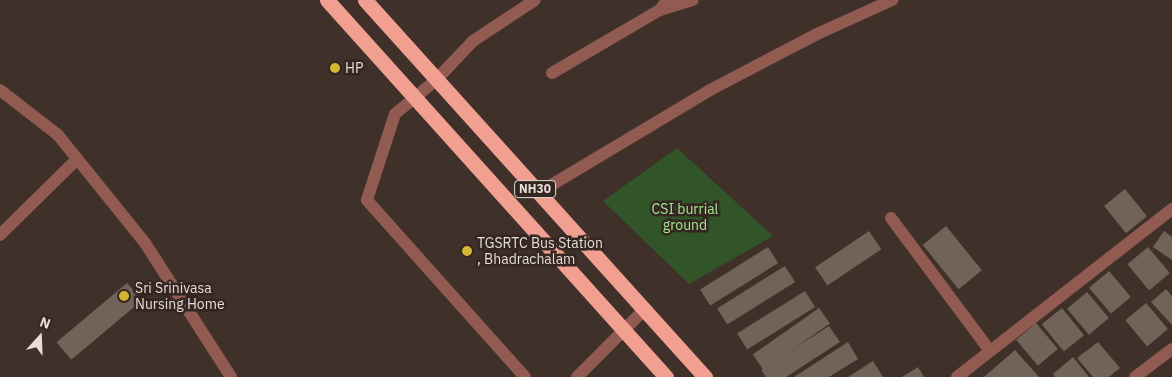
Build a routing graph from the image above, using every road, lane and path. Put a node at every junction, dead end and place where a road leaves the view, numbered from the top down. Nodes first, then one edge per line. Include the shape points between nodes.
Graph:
1 (327, 0) edge
2 (365, 0) edge
3 (535, 0) edge
4 (692, 0) edge
5 (892, 0) edge
6 (663, 5) edge
7 (552, 73) dead end
8 (436, 80) junction
9 (0, 90) edge
10 (415, 99) junction
11 (77, 159) junction
12 (538, 193) junction
13 (1172, 209) edge
14 (891, 218) dead end
15 (0, 236) edge
16 (644, 310) junction
17 (623, 330) junction
18 (1172, 349) edge
19 (990, 351) junction
20 (231, 377) edge
21 (525, 377) edge
22 (577, 377) edge
23 (666, 377) edge
24 (705, 377) edge
25 (957, 377) edge
26 (1135, 377) edge

1 - 10 highway, NH30
2 - 8 highway, NH30
3 - 8 street via 472,41
4 - 6 street
5 - 12 street via 815,35 710,90
6 - 7 street
8 - 10 street
8 - 12 highway, NH30
9 - 11 street via 58,135
10 - 17 highway, NH30
10 - 21 street via 395,114 367,200
11 - 15 street
11 - 20 street via 145,243
12 - 16 highway, NH30
13 - 19 street
14 - 19 street
16 - 17 street
16 - 24 highway, NH30
17 - 22 street
17 - 23 highway, NH30
18 - 26 street
19 - 25 street

